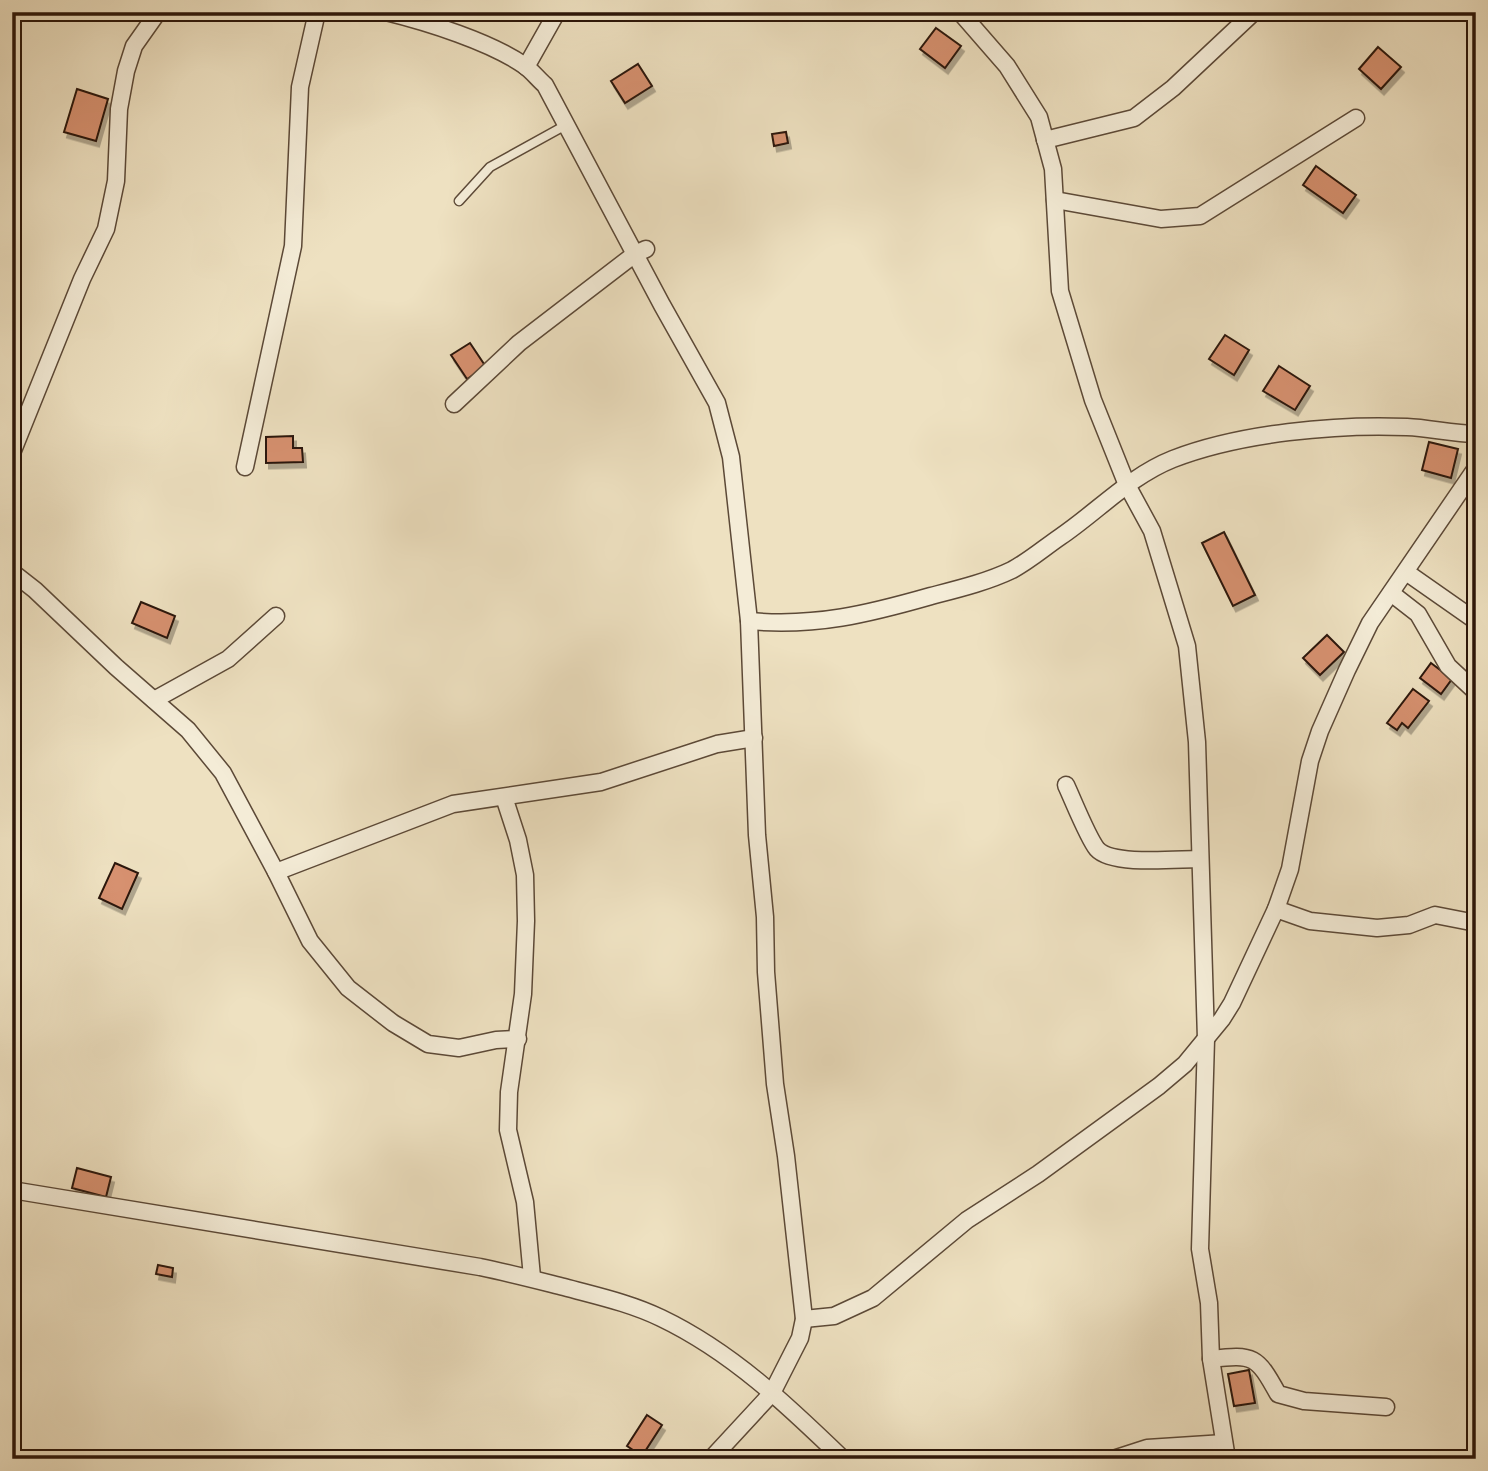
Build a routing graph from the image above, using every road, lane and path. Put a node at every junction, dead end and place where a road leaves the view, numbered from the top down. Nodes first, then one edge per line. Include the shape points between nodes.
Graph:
1 (158, 12) edge
2 (317, 12) edge
3 (386, 12) edge
4 (557, 12) edge
5 (960, 12) edge
6 (1254, 12) edge
7 (526, 67) junction
8 (1356, 118) dead end
9 (566, 125) junction
10 (1045, 139) junction
11 (1055, 200) junction
12 (459, 201) dead end
13 (641, 252) junction
14 (454, 404) dead end
15 (1476, 434) edge
16 (12, 453) edge
17 (245, 467) dead end
18 (1476, 468) edge
19 (1127, 485) junction
20 (1470, 492) edge
21 (12, 572) edge
22 (1406, 572) junction
23 (1391, 593) junction
24 (276, 616) dead end
25 (750, 621) junction
26 (1476, 621) edge
27 (1476, 692) edge
28 (154, 700) junction
29 (754, 738) junction
30 (1066, 785) dead end
31 (504, 797) junction
32 (1199, 859) junction
33 (276, 872) junction
34 (1276, 909) junction
35 (1476, 923) edge
36 (518, 1039) junction
37 (1206, 1039) junction
38 (12, 1189) edge
39 (532, 1277) junction
40 (804, 1319) junction
41 (1211, 1359) junction
42 (772, 1393) junction
43 (1386, 1407) dead end
44 (1226, 1451) edge
45 (710, 1459) edge
46 (843, 1459) edge
47 (1113, 1459) edge

1 - 16 street via 134,46 126,71 119,109 116,181 106,229
2 - 17 street via 300,88 293,246
3 - 7 street via 500,52
4 - 7 street
5 - 10 street via 1007,66 1039,117
6 - 10 street via 1134,118
7 - 9 street via 545,85
8 - 11 street via 1200,216 1161,219
9 - 12 lane via 490,167
9 - 13 street
10 - 11 street
11 - 19 street via 1060,290 1093,400
13 - 14 street via 519,343
13 - 25 street via 717,403 731,457
15 - 19 street via 1408,427 1261,436 1171,460
18 - 20 street
19 - 25 street via 1012,569 967,586 820,622
19 - 32 street via 1152,531 1186,646 1197,742
20 - 22 street
21 - 28 street
22 - 23 street
22 - 26 street
23 - 27 street via 1418,614 1448,666
23 - 34 street via 1370,623 1320,731 1290,869
24 - 28 street via 228,659
25 - 29 street
28 - 33 street via 188,730 223,773
29 - 31 street via 717,744 601,782
29 - 40 street via 775,1084
30 - 32 street via 1098,850 1133,859
31 - 33 street via 453,804
31 - 36 street via 525,875 526,945
32 - 37 street
33 - 36 street via 310,941 348,988 393,1023 428,1044 459,1048
34 - 35 street via 1310,921 1377,928 1409,925 1435,915
34 - 37 street via 1232,1003
36 - 39 street via 508,1130 526,1202
37 - 40 street via 1159,1086 967,1220 873,1298 834,1316
37 - 41 street via 1200,1250 1209,1303
38 - 39 street
39 - 42 street via 616,1300 661,1318 742,1368
40 - 42 street via 800,1338
41 - 43 street via 1250,1357 1263,1367 1278,1394 1304,1401
41 - 44 street
42 - 45 street
42 - 46 street
44 - 47 street via 1147,1448

